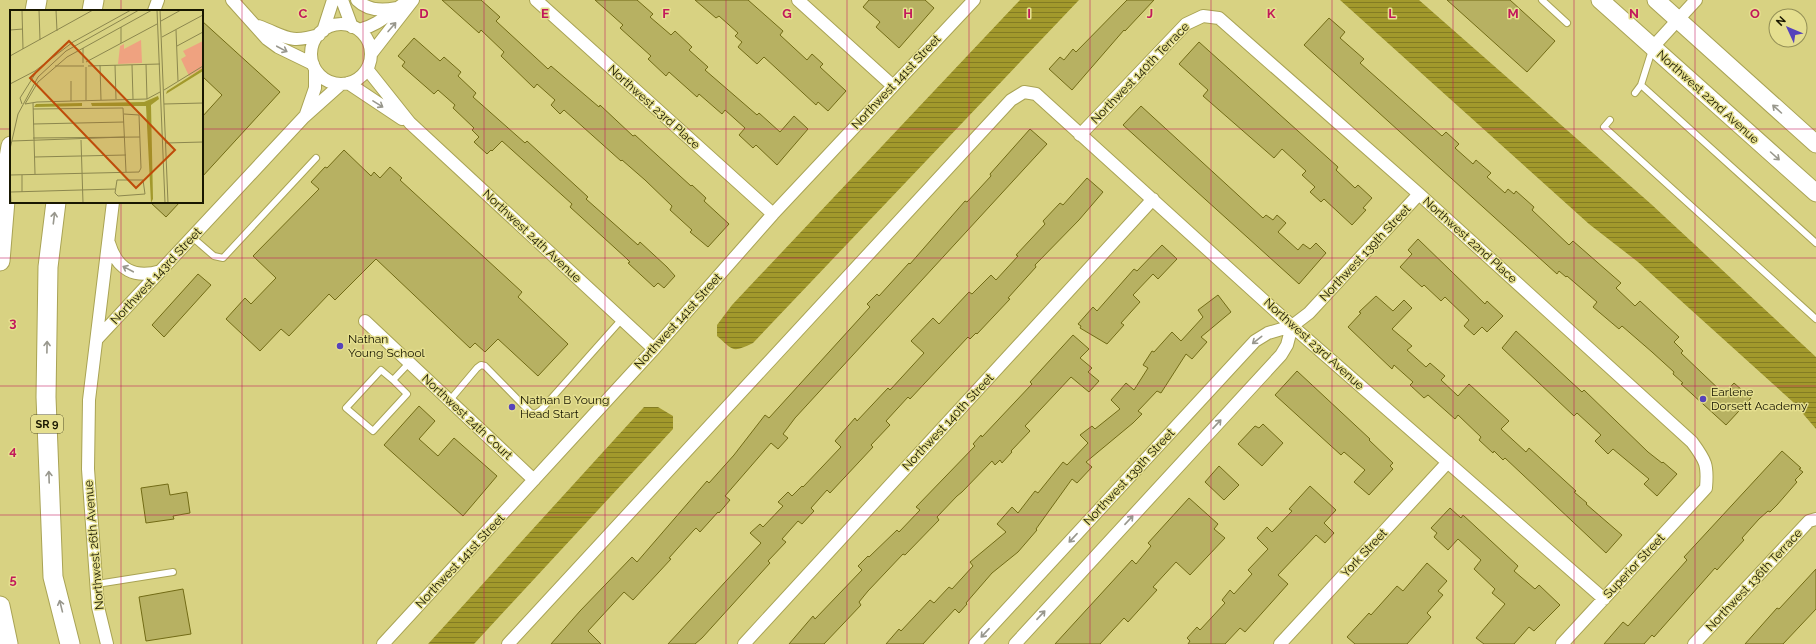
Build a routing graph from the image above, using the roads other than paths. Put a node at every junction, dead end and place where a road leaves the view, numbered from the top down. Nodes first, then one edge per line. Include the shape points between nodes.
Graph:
1 (37, 0) edge
2 (94, 0) edge
3 (158, 0) edge
4 (232, 0) edge
5 (333, 0) edge
6 (342, 0) edge
7 (357, 0) edge
8 (412, 0) edge
9 (536, 0) edge
10 (798, 0) edge
11 (974, 0) edge
12 (1542, 0) edge
13 (1600, 0) edge
14 (1656, 0) edge
15 (1696, 0) edge
16 (1549, 2) edge
17 (396, 8) junction
18 (35, 10) edge
19 (92, 10) edge
20 (154, 10) edge
21 (1203, 16) joint
22 (1678, 20) junction
23 (1567, 23) dead end
24 (258, 26) junction
25 (356, 28) junction
26 (321, 33) junction
27 (1652, 48) junction
28 (371, 54) junction
29 (314, 67) junction
30 (367, 69) junction
31 (344, 84) junction
32 (1641, 85) junction
33 (893, 86) junction
34 (1635, 93) dead end
35 (304, 117) junction
36 (1610, 120) dead end
37 (410, 123) junction
38 (1080, 135) junction
39 (1816, 144) edge
40 (10, 152) edge
41 (316, 158) dead end
42 (1816, 193) edge
43 (1419, 194) junction
44 (1153, 199) junction
45 (56, 203) edge
46 (113, 203) edge
47 (772, 214) junction
48 (192, 237) junction
49 (109, 242) junction
50 (1816, 243) edge
51 (0, 261) edge
52 (161, 271) junction
53 (622, 319) junction
54 (1816, 319) edge
55 (365, 320) dead end
56 (1292, 326) junction
57 (98, 339) junction
58 (654, 349) junction
59 (410, 362) junction
60 (393, 380) junction
61 (450, 400) junction
62 (1448, 462) junction
63 (534, 480) junction
64 (1706, 488) joint
65 (1816, 519) edge
66 (174, 572) dead end
67 (96, 584) junction
68 (1604, 598) junction
69 (0, 606) edge
70 (8, 644) edge
71 (70, 644) edge
72 (107, 644) edge
73 (383, 644) edge
74 (508, 644) edge
75 (744, 644) edge
76 (975, 644) edge
77 (1014, 644) edge
78 (1280, 644) edge
79 (1562, 644) edge
80 (1694, 644) edge

1 - 18 main road
2 - 19 main road
3 - 20 street
4 - 24 street
5 - 26 street
6 - 25 street
7 - 17 street via 376,10
8 - 17 street
28 -> 8 street
9 - 47 street, Northwest 23rd Place
10 - 33 street
11 - 33 street, Northwest 141st Street
12 - 16 lane
13 - 27 main road, Northwest 22nd Avenue
14 - 22 main road
15 - 22 street
16 - 23 lane
17 - 25 street via 380,22
21 - 38 street, Northwest 140th Terrace via 1186,24
21 - 43 street, Northwest 22nd Place via 1219,18
22 - 27 street
39 -> 22 main road
24 - 26 street via 294,40
24 -> 29 street via 267,39
25 - 26 street via 337,25
25 - 28 street via 368,41
26 - 29 street via 314,44
27 - 32 lane
27 -> 42 main road, Northwest 22nd Avenue
28 - 30 street
29 - 31 street via 327,80
29 - 35 street, Northwest 143rd Street via 315,88
30 - 31 street via 362,76
30 - 37 street, Northwest 24th Avenue
31 - 35 street, Northwest 143rd Street
31 -> 37 street, Northwest 24th Avenue
32 - 34 lane
32 - 50 lane
33 - 47 street, Northwest 141st Street
35 - 48 street, Northwest 143rd Street
36 - 54 lane via 1604,127
37 - 53 street, Northwest 24th Avenue
38 - 44 street, Northwest 23rd Avenue
38 - 74 street, Northwest 23rd Avenue via 1036,94 1024,92 1011,100
40 - 51 main road
41 - 48 lane via 223,258 214,256
43 - 56 street, Northwest 139th Street via 1309,313
43 - 64 street, Northwest 22nd Place via 1692,442 1705,459
44 - 56 street, Northwest 23rd Avenue
44 - 75 street, Northwest 140th Street
71 -> 45 main road, SR 9 via 53,577 46,397 48,267
46 - 49 street
47 - 58 street, Northwest 141st Street
48 - 52 street, Northwest 143rd Street
52 -> 49 street via 144,275 125,269 116,259
49 - 57 street
52 - 57 street, Northwest 143rd Street
53 - 58 street, Northwest 24th Avenue
53 - 61 lane via 535,414 481,365
55 - 59 street, Northwest 24th Court
56 - 62 street, Northwest 23rd Avenue
56 -> 76 street, Northwest 139th Street via 1268,333 1254,341
77 -> 56 street via 1281,355 1287,345
57 - 67 street, Northwest 26th Avenue via 89,400 88,469
58 - 63 street, Northwest 141st Street
59 - 60 lane
59 - 61 street, Northwest 24th Court
60 - 60 lane via 381,370 346,408 373,431 407,394
61 - 63 street, Northwest 24th Court
62 - 68 street, Northwest 23rd Avenue
62 - 78 street, York Street
63 - 73 street, Northwest 141st Street
64 - 68 street, Superior Street
65 - 80 street, Northwest 136th Terrace via 1809,521
66 - 67 lane
67 - 72 street, Northwest 26th Avenue via 98,607
68 - 79 street, Superior Street
69 - 70 main road

